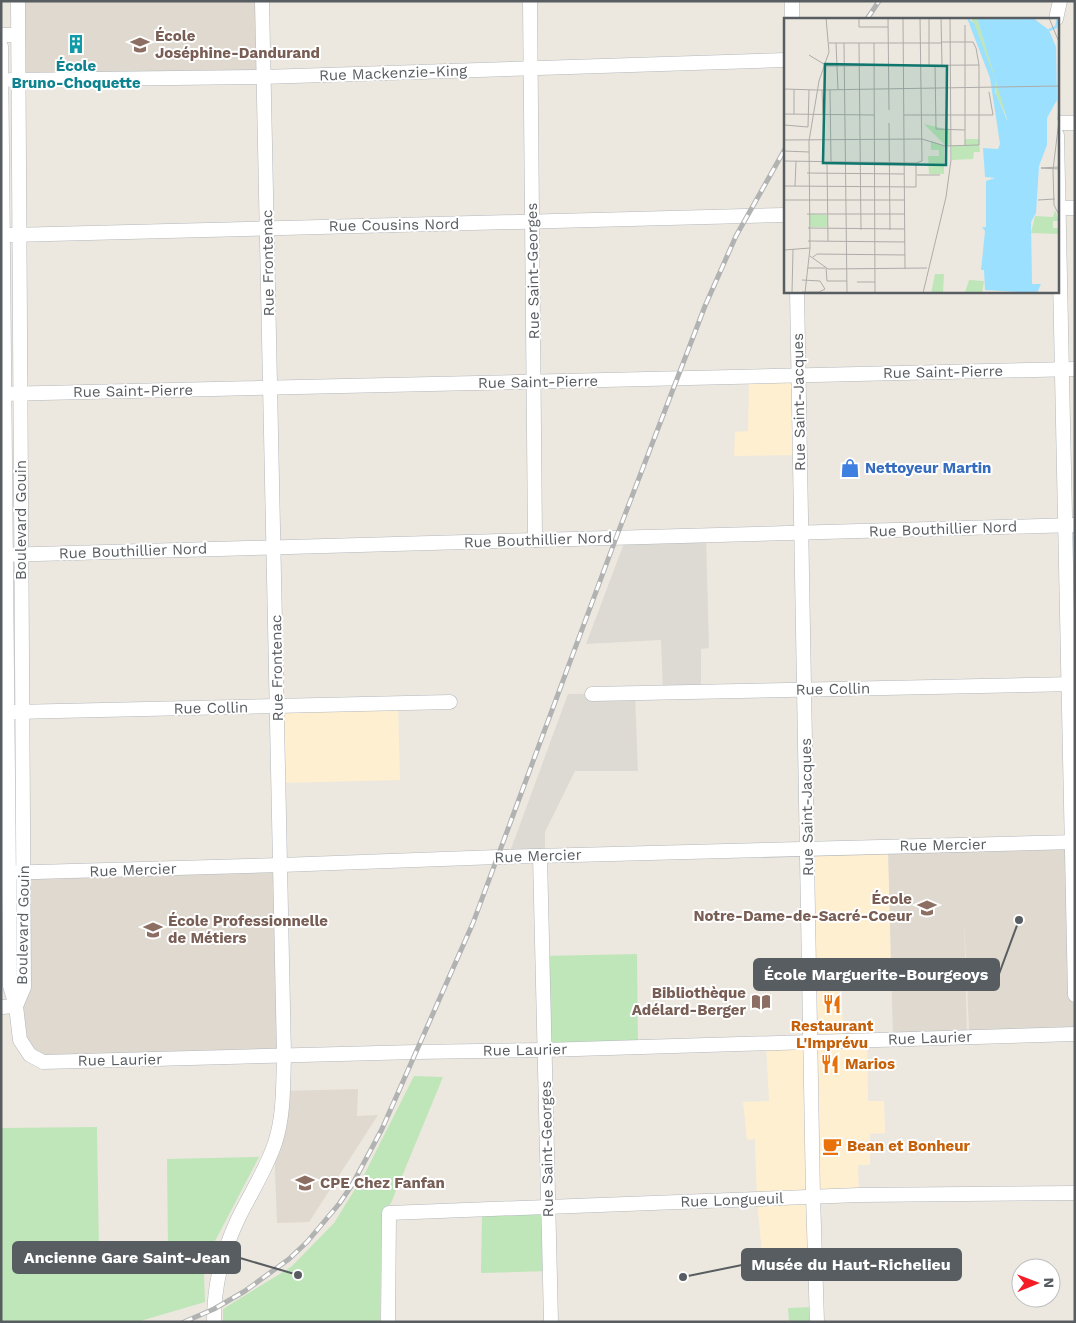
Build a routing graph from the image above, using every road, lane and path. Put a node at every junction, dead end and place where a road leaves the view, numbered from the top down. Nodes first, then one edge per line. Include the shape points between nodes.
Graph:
1 (18, 1) edge
2 (262, 1) edge
3 (530, 1) edge
4 (792, 1) edge
5 (1060, 1) edge
6 (792, 18) edge
7 (1056, 18) edge
8 (1, 35) edge
9 (18, 35) junction
10 (1, 46) edge
11 (784, 60) edge
12 (531, 68) junction
13 (264, 78) junction
14 (2, 80) edge
15 (18, 80) junction
16 (1058, 123) edge
17 (1075, 123) edge
18 (1058, 208) edge
19 (1075, 208) edge
20 (784, 215) edge
21 (532, 221) junction
22 (267, 228) junction
23 (2, 235) edge
24 (19, 235) junction
25 (797, 292) edge
26 (1068, 369) edge
27 (799, 376) junction
28 (534, 382) junction
29 (270, 388) junction
30 (3, 394) edge
31 (20, 394) junction
32 (1070, 526) edge
33 (802, 533) junction
34 (535, 540) junction
35 (274, 547) junction
36 (21, 554) junction
37 (4, 555) edge
38 (1072, 684) edge
39 (805, 689) junction
40 (592, 694) dead end
41 (450, 702) dead end
42 (277, 706) junction
43 (4, 712) edge
44 (22, 712) junction
45 (1073, 842) edge
46 (808, 848) junction
47 (540, 856) junction
48 (281, 865) junction
49 (5, 873) edge
50 (24, 873) junction
51 (1075, 995) edge
52 (16, 1006) junction
53 (1, 1007) edge
54 (1075, 1034) edge
55 (812, 1042) junction
56 (544, 1050) junction
57 (284, 1056) junction
58 (1075, 1193) edge
59 (813, 1196) junction
60 (548, 1207) junction
61 (214, 1322) edge
62 (388, 1322) edge
63 (551, 1322) edge
64 (817, 1322) edge

1 - 9 street, Boulevard Gouin
2 - 13 street, Rue Frontenac
3 - 12 street, Rue Saint-Georges
4 - 6 street
5 - 7 street
8 - 9 street
9 - 15 street, Boulevard Gouin
10 - 14 street, Boulevard Gouin
11 - 12 street, Rue Mackenzie-King
12 - 13 street, Rue Mackenzie-King
12 - 21 street, Rue Saint-Georges
13 - 15 street, Rue Mackenzie-King
13 - 22 street, Rue Frontenac
14 - 15 street, Rue Mackenzie-King
14 - 23 street, Boulevard Gouin
15 - 24 street, Boulevard Gouin
16 - 17 street
18 - 19 street
18 - 26 street
20 - 21 street, Rue Cousins Nord
21 - 22 street, Rue Cousins Nord
21 - 28 street, Rue Saint-Georges
22 - 24 street, Rue Cousins Nord
22 - 29 street, Rue Frontenac
23 - 24 street, Rue Cousins Nord
23 - 30 street, Boulevard Gouin
24 - 31 street, Boulevard Gouin
25 - 27 street, Rue Saint-Jacques
26 - 27 street, Rue Saint-Pierre
26 - 32 street
27 - 28 street, Rue Saint-Pierre
27 - 33 street, Rue Saint-Jacques
28 - 29 street, Rue Saint-Pierre
28 - 34 street, Rue Saint-Georges
29 - 31 street, Rue Saint-Pierre
29 - 35 street, Rue Frontenac
30 - 31 street, Rue Saint-Pierre
30 - 37 street, Boulevard Gouin
31 - 36 street, Boulevard Gouin
32 - 33 street, Rue Bouthillier Nord
32 - 38 street
33 - 34 street, Rue Bouthillier Nord
33 - 39 street, Rue Saint-Jacques
34 - 35 street, Rue Bouthillier Nord
35 - 36 street, Rue Bouthillier Nord
35 - 42 street, Rue Frontenac
36 - 37 street, Rue Bouthillier Nord
36 - 44 street, Boulevard Gouin
37 - 43 street, Boulevard Gouin
38 - 39 street, Rue Collin
38 - 45 street
39 - 40 street, Rue Collin
39 - 46 street, Rue Saint-Jacques
41 - 42 street, Rue Collin
42 - 44 street, Rue Collin
42 - 48 street, Rue Frontenac
43 - 44 street, Rue Collin
43 - 49 street, Boulevard Gouin
44 - 50 street, Boulevard Gouin
45 - 46 street, Rue Mercier
45 - 51 street
46 - 47 street, Rue Mercier
46 - 55 street, Rue Saint-Jacques
47 - 48 street, Rue Mercier
47 - 56 street, Rue Saint-Georges
48 - 50 street, Rue Mercier
48 - 57 street, Rue Frontenac
49 - 50 street, Rue Mercier
49 - 52 street, Boulevard Gouin via 10,986
50 - 52 street, Boulevard Gouin via 24,987
52 - 53 street
52 - 57 street, Rue Laurier via 20,1040 30,1055 43,1062
54 - 55 street, Rue Laurier
55 - 56 street, Rue Laurier
55 - 59 street, Rue Saint-Jacques
56 - 57 street, Rue Laurier
56 - 60 street, Rue Saint-Georges
57 - 61 street, Rue Frontenac via 280,1123 274,1144 220,1263
58 - 59 street, Rue Longueuil
59 - 60 street, Rue Longueuil
59 - 64 street, Rue Saint-Jacques
60 - 62 street, Rue Longueuil via 389,1213
60 - 63 street, Rue Saint-Georges

